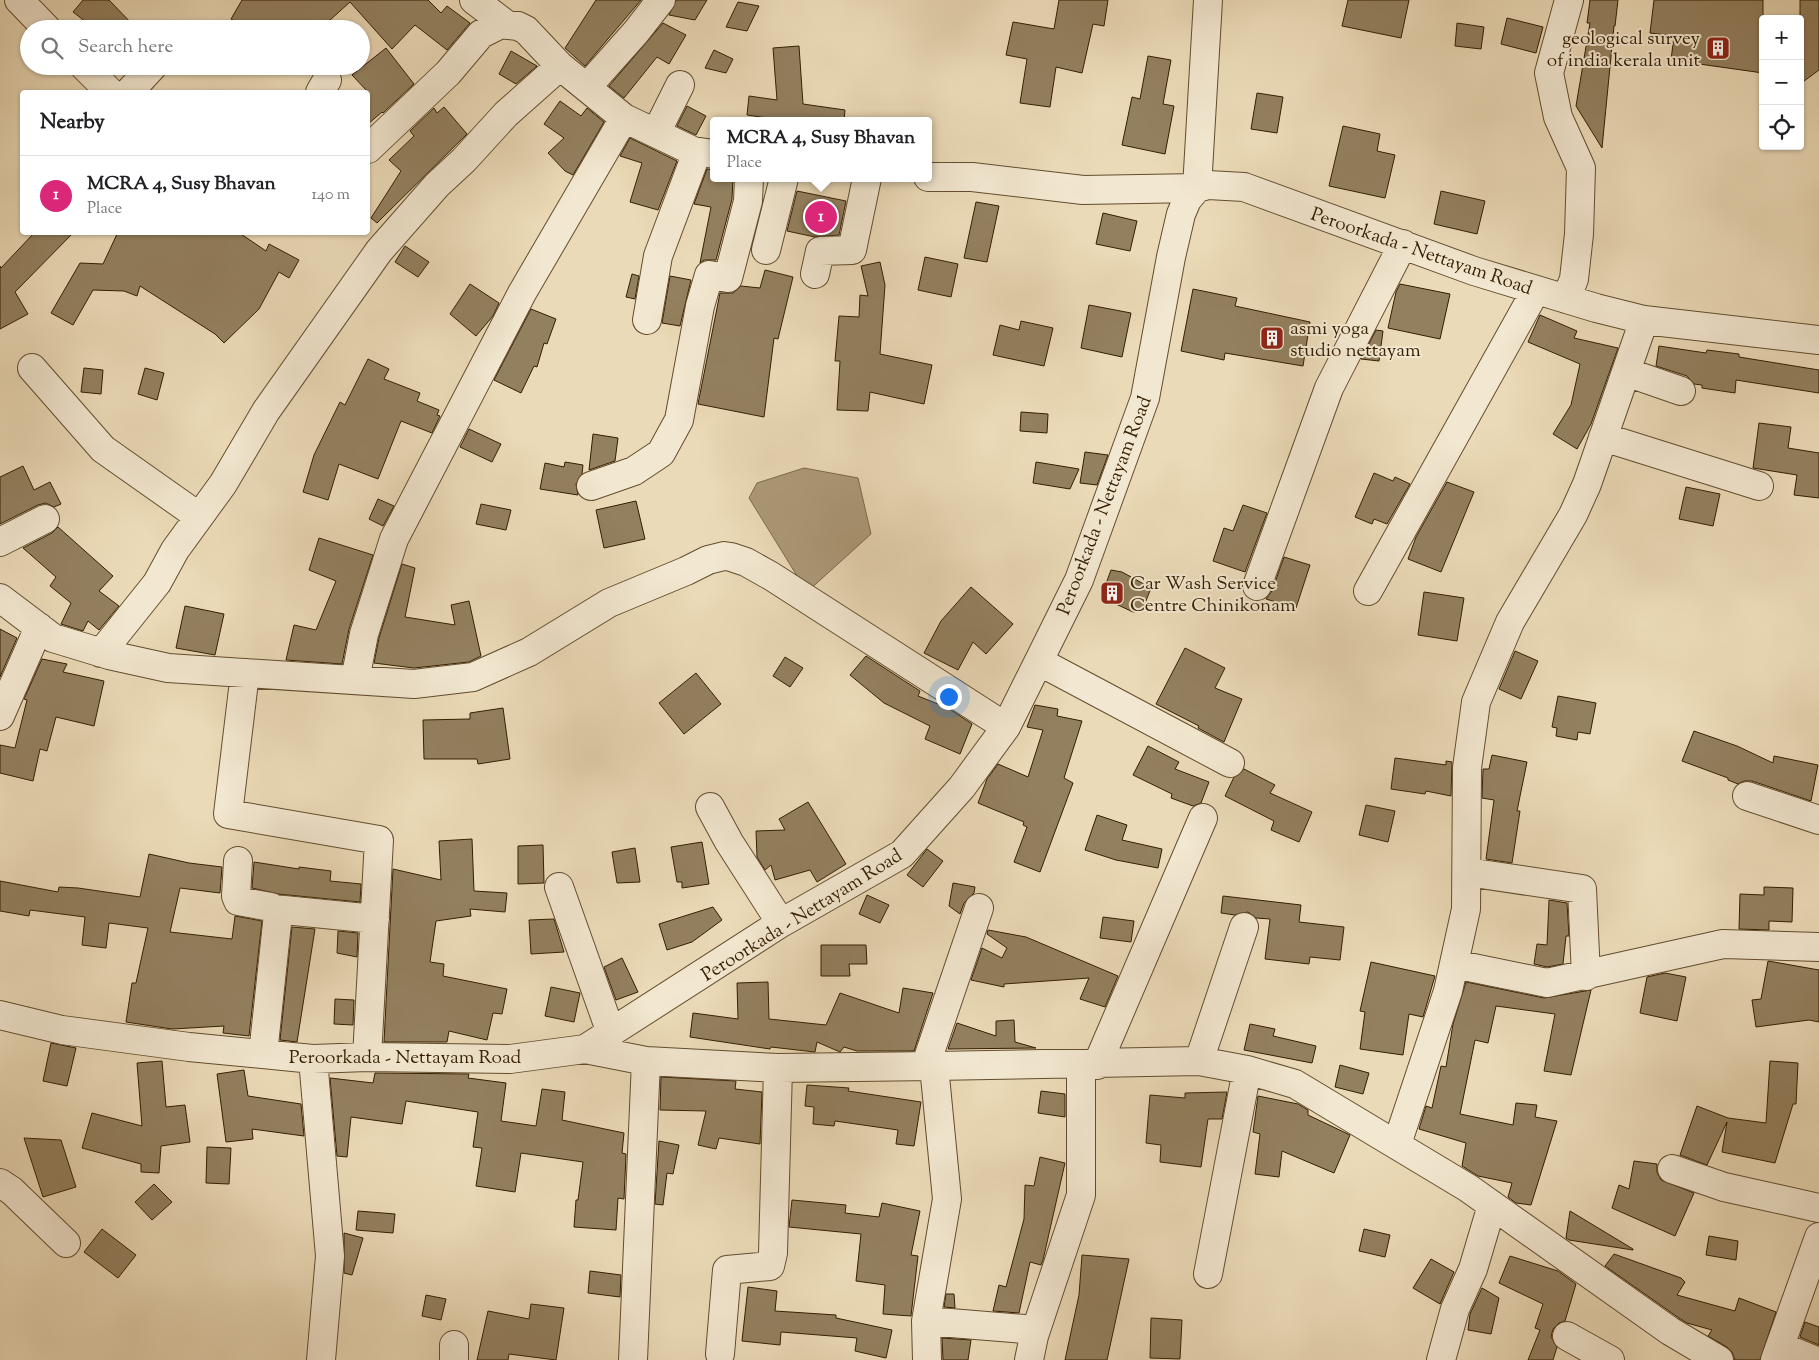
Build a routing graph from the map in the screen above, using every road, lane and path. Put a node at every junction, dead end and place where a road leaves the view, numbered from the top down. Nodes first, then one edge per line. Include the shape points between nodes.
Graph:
1 (19, 0) edge
2 (474, 0) edge
3 (660, 0) edge
4 (1208, 0) edge
5 (1569, 0) edge
6 (38, 20) edge
7 (507, 26) junction
8 (560, 66) junction
9 (93, 75) edge
10 (145, 75) edge
11 (680, 85) dead end
12 (587, 87) junction
13 (108, 90) edge
14 (131, 90) edge
15 (624, 118) junction
16 (656, 133) junction
17 (370, 147) edge
18 (705, 153) edge
19 (932, 177) edge
20 (750, 182) edge
21 (783, 182) edge
22 (866, 182) edge
23 (1197, 188) junction
24 (1403, 244) junction
25 (766, 250) dead end
26 (815, 274) dead end
27 (1536, 290) junction
28 (1566, 299) junction
29 (647, 320) dead end
30 (1644, 320) junction
31 (1819, 340) edge
32 (32, 368) dead end
33 (1626, 372) junction
34 (1681, 391) dead end
35 (1603, 437) junction
36 (591, 486) dead end
37 (1760, 486) dead end
38 (198, 516) junction
39 (45, 519) dead end
40 (0, 542) edge
41 (1256, 586) dead end
42 (1368, 591) dead end
43 (0, 598) edge
44 (39, 627) junction
45 (101, 653) junction
46 (1040, 662) junction
47 (244, 673) junction
48 (355, 680) junction
49 (0, 716) edge
50 (1006, 727) junction
51 (1230, 763) dead end
52 (1747, 796) dead end
53 (710, 807) dead end
54 (1203, 818) dead end
55 (1819, 820) edge
56 (238, 861) dead end
57 (1467, 872) junction
58 (558, 887) dead end
59 (979, 908) dead end
60 (274, 909) junction
61 (375, 919) junction
62 (781, 923) junction
63 (1244, 927) dead end
64 (1819, 947) edge
65 (1454, 964) junction
66 (1586, 976) junction
67 (0, 1015) edge
68 (611, 1033) junction
69 (585, 1049) junction
70 (263, 1054) junction
71 (367, 1057) junction
72 (313, 1059) junction
73 (646, 1061) junction
74 (1198, 1061) junction
75 (1089, 1065) junction
76 (929, 1066) junction
77 (778, 1068) junction
78 (1247, 1070) junction
79 (1397, 1144) junction
80 (1672, 1169) dead end
81 (0, 1183) edge
82 (1492, 1205) junction
83 (1819, 1208) edge
84 (1819, 1237) edge
85 (66, 1243) dead end
86 (1208, 1274) dead end
87 (926, 1321) junction
88 (1036, 1330) junction
89 (1567, 1336) dead end
90 (1777, 1353) edge
91 (720, 1354) dead end
92 (320, 1360) edge
93 (633, 1360) edge
94 (927, 1360) edge
95 (1029, 1360) edge
96 (1441, 1360) edge
97 (1610, 1360) edge
98 (1719, 1360) edge
99 (1814, 1360) edge

1 - 6 street
2 - 7 street
3 - 12 street
4 - 23 street
5 - 28 street via 1549,73 1558,116 1582,168 1574,279
7 - 8 street via 526,30
7 - 17 street via 493,26 482,34 448,73
8 - 12 street
8 - 38 street via 506,114 436,185 379,251 266,411 224,484
9 - 13 street
10 - 14 street
11 - 16 street
12 - 15 street
15 - 16 street
15 - 48 street via 522,293 394,540 364,634
16 - 18 street
18 - 29 street via 658,256
19 - 23 street via 972,176 1083,190
20 - 36 street via 748,201 728,278 709,275 700,306 679,420 661,453 634,472
21 - 25 street
22 - 26 street via 852,250 820,251
23 - 24 street, Peroorkada - Nettayam Road via 1220,184 1244,187
23 - 46 street, Peroorkada - Nettayam Road via 1187,200 1179,223 1146,398 1079,580
24 - 27 street, Peroorkada - Nettayam Road
24 - 41 street via 1329,388
27 - 28 street, Peroorkada - Nettayam Road
27 - 42 street
28 - 30 street, Peroorkada - Nettayam Road
30 - 31 street, Peroorkada - Nettayam Road
30 - 33 street
32 - 38 street via 104,449
33 - 34 street
33 - 35 street
35 - 37 street
35 - 57 street via 1574,515 1510,622 1476,702 1467,768
38 - 45 street via 157,583
39 - 40 street
43 - 44 street
44 - 45 street via 53,638
44 - 49 street
45 - 47 street via 168,668
46 - 50 street, Peroorkada - Nettayam Road
46 - 51 street
47 - 48 street
47 - 61 street via 228,814 379,840
48 - 50 street via 414,684 473,677 529,652 609,602 724,556 746,562 785,585
50 - 62 street, Peroorkada - Nettayam Road via 962,787 902,854
52 - 55 street
53 - 62 street
54 - 75 street
56 - 60 street via 238,901
57 - 65 street via 1466,909
57 - 66 street via 1582,890
58 - 68 street
59 - 76 street
60 - 61 street
60 - 70 street via 278,914
61 - 71 street
62 - 68 street, Peroorkada - Nettayam Road
63 - 74 street
64 - 66 street via 1723,944
65 - 66 street via 1547,983
65 - 79 street
67 - 70 street, Peroorkada - Nettayam Road via 62,1030
68 - 69 street, Peroorkada - Nettayam Road
69 - 71 street, Peroorkada - Nettayam Road via 510,1059
69 - 73 street
70 - 72 street, Peroorkada - Nettayam Road
71 - 72 street, Peroorkada - Nettayam Road
72 - 92 street via 330,1256
73 - 77 street
73 - 93 street
74 - 75 street
74 - 78 street
75 - 76 street
75 - 88 street via 1081,1195
76 - 77 street
76 - 87 street via 947,1199
77 - 91 street via 773,1253 770,1266 727,1270
78 - 79 street via 1295,1084
78 - 86 street
79 - 82 street
80 - 83 street via 1724,1186
81 - 85 street
82 - 96 street via 1473,1269 1455,1309
82 - 98 street via 1670,1331
84 - 90 street
87 - 88 street
87 - 94 street
88 - 95 street
89 - 97 street
90 - 99 street

